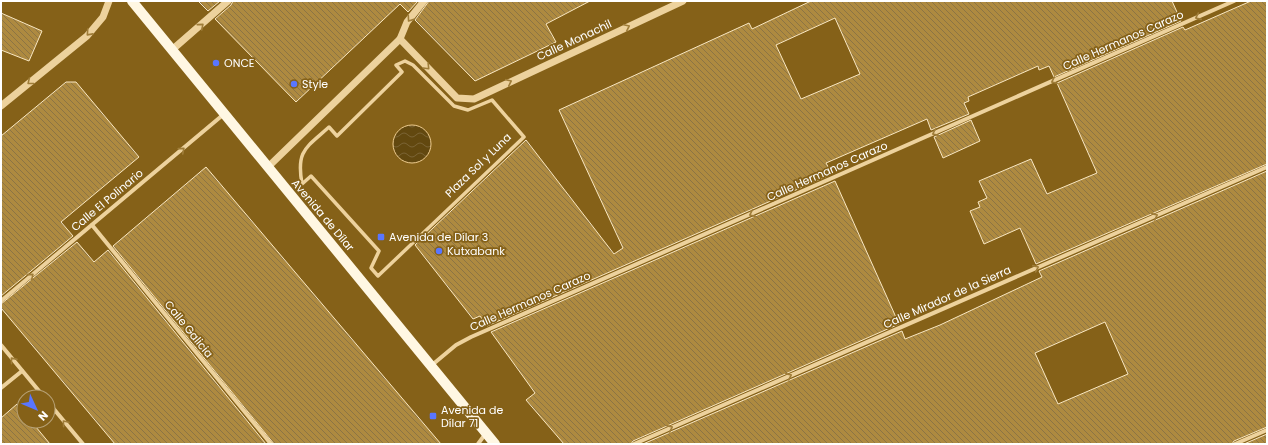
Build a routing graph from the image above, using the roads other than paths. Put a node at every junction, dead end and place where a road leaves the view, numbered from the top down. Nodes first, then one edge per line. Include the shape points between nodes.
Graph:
1 (109, 1) edge
2 (132, 1) edge
3 (228, 1) edge
4 (424, 1) edge
5 (683, 1) edge
6 (1234, 1) edge
7 (400, 39) junction
8 (173, 49) junction
9 (1, 106) edge
10 (225, 113) junction
11 (268, 167) junction
12 (1267, 167) edge
13 (92, 225) junction
14 (379, 251) joint
15 (1, 301) edge
16 (1, 345) edge
17 (432, 365) junction
18 (22, 371) junction
19 (1, 388) edge
20 (37, 389) edge
21 (56, 412) edge
22 (1267, 430) edge
23 (486, 433) junction
24 (83, 444) edge
25 (271, 444) edge
26 (478, 444) edge
27 (495, 444) edge
28 (634, 444) edge
29 (1235, 444) edge

1 -> 9 street via 103,17 87,36
2 - 8 main road, Avenida de Dílar
8 -> 3 street
4 -> 7 street via 407,22
7 -> 5 street, Calle Monachil via 457,98 474,99
6 -> 17 street, Calle Hermanos Carazo via 471,337 456,345
7 - 11 street
8 - 10 main road, Avenida de Dílar
10 - 11 main road, Avenida de Dílar
13 -> 10 street, Calle El Polinario
11 - 17 main road, Avenida de Dílar
28 -> 12 street, Calle Mirador de la Sierra
15 -> 13 street, Calle El Polinario
13 - 25 street, Calle Galicia
14 - 14 street, Plaza Sol y Luna via 311,176 302,184 299,167 301,153 329,128 337,136 402,72 396,65 405,61 413,65 454,106 468,110 492,100 524,137 378,276 371,268
18 -> 16 street
17 - 23 main road, Avenida de Dílar
18 - 19 street
18 - 20 street
24 -> 21 street
22 - 29 street
23 - 26 street
23 - 27 main road, Avenida de Dílar

